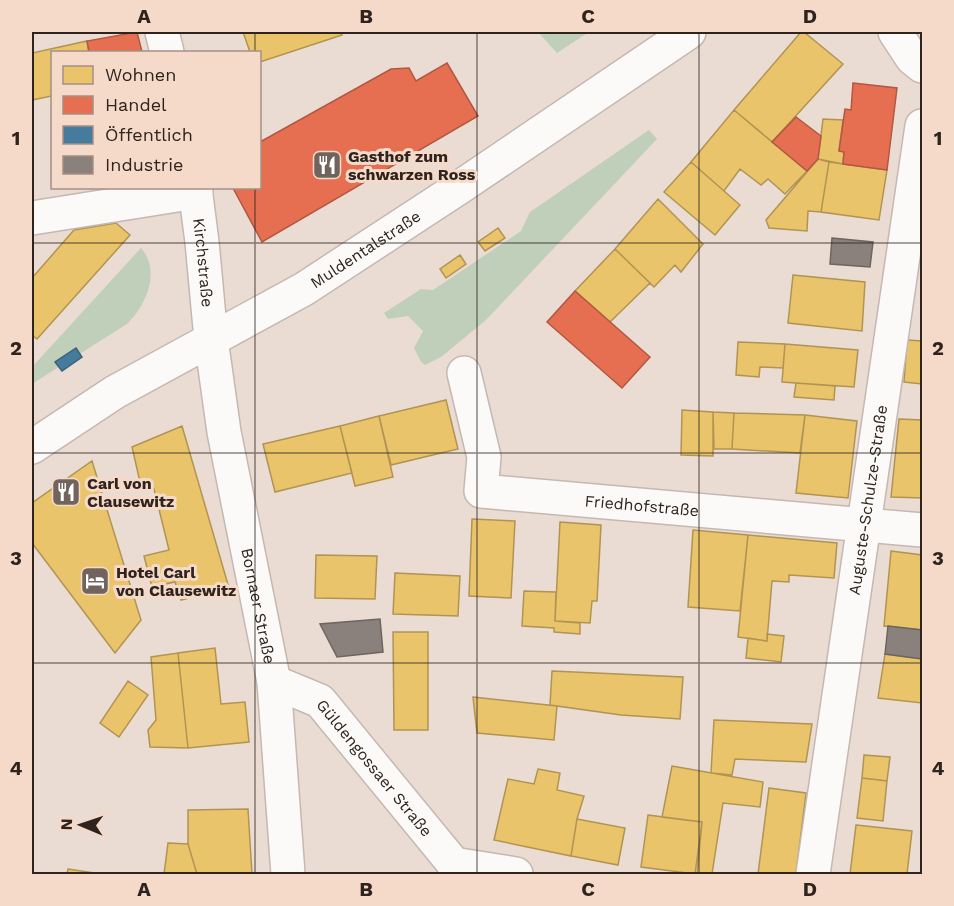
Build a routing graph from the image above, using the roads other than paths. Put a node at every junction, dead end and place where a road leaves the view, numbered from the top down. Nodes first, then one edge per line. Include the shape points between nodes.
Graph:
1 (162, 32) edge
2 (690, 32) edge
3 (895, 32) edge
4 (167, 51) edge
5 (922, 66) edge
6 (922, 126) edge
7 (195, 190) edge
8 (32, 218) edge
9 (211, 339) junction
10 (464, 373) dead end
11 (32, 447) edge
12 (864, 525) junction
13 (922, 530) edge
14 (274, 682) junction
15 (457, 869) edge
16 (288, 874) edge
17 (516, 874) edge
18 (813, 874) edge

1 - 4 street
2 - 9 street, Muldentalstraße via 328,274
3 - 5 street
6 - 12 street, Auguste-Schulze-Straße
7 - 8 street
7 - 9 street, Kirchstraße
9 - 11 street, Muldentalstraße via 115,392
9 - 14 street, Bornaer Straße via 224,432
10 - 12 street, Friedhofstraße via 484,457 481,491
12 - 13 street, Friedhofstraße
12 - 18 street, Auguste-Schulze-Straße
14 - 15 street, Güldengossaer Straße via 320,700
14 - 16 street, Bornaer Straße
15 - 17 street

